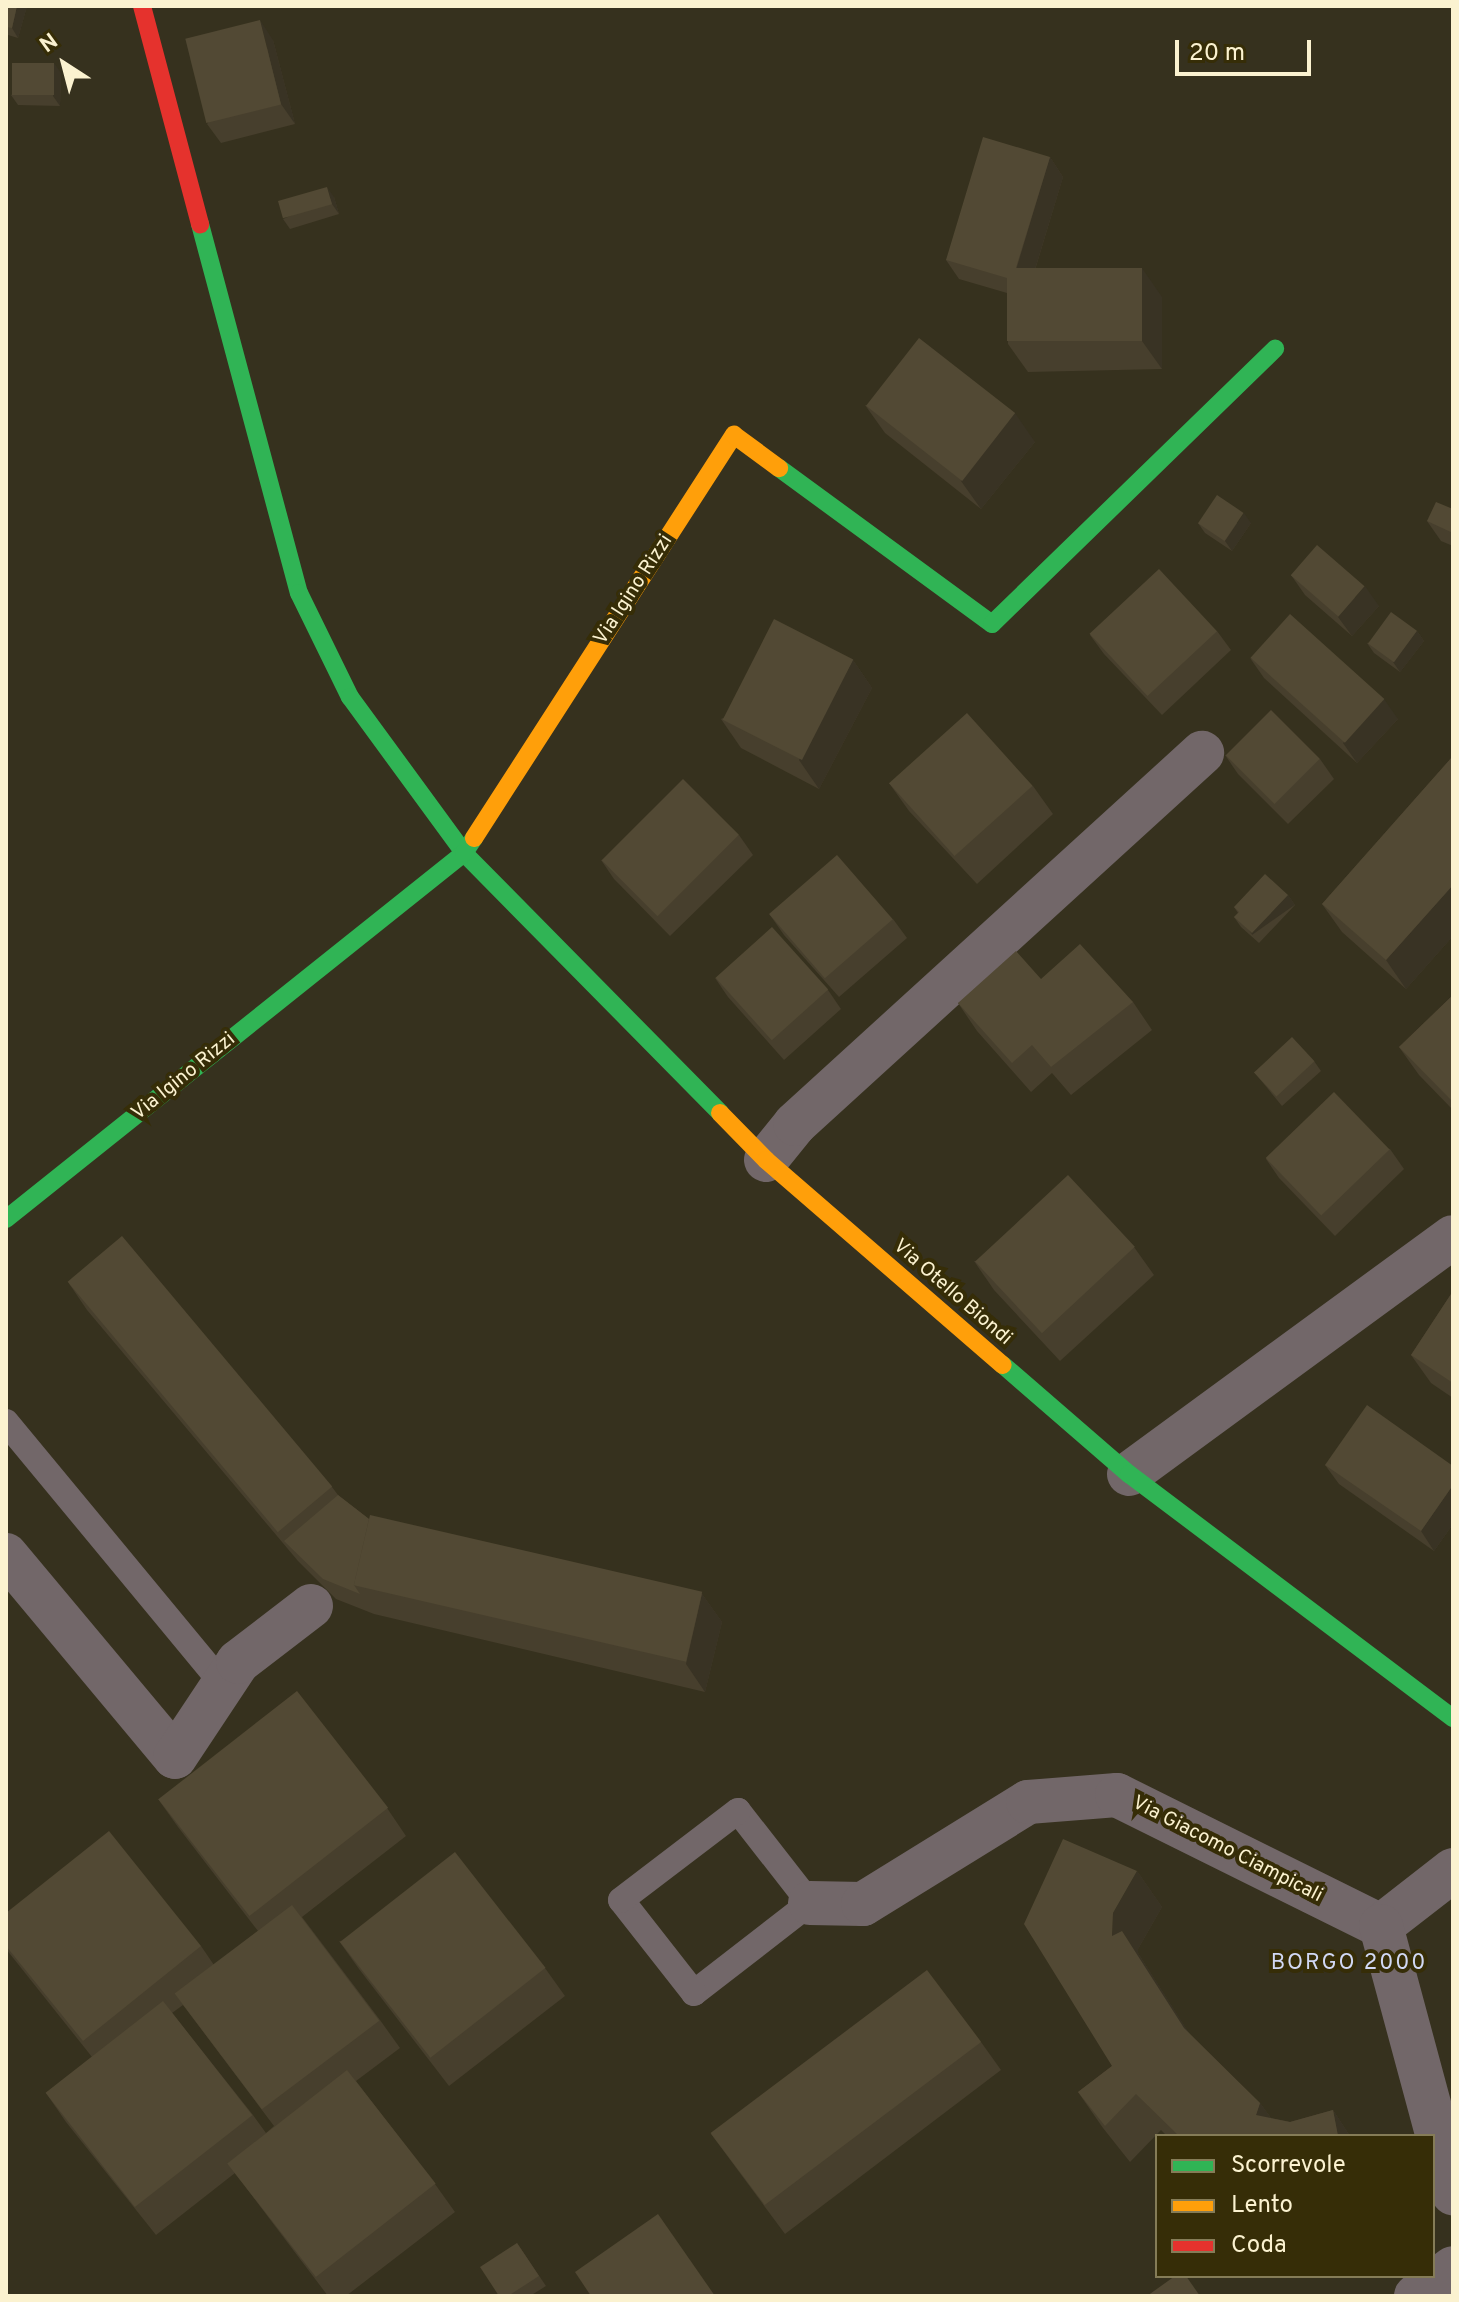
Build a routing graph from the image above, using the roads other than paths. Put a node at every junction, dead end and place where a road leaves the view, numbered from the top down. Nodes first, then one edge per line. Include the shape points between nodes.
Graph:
1 (142, 6) edge
2 (1275, 349) dead end
3 (1202, 753) dead end
4 (464, 853) junction
5 (766, 1160) junction
6 (6, 1219) edge
7 (1453, 1237) edge
8 (6, 1422) edge
9 (1129, 1474) junction
10 (6, 1555) edge
11 (311, 1606) dead end
12 (223, 1684) junction
13 (1453, 1718) edge
14 (1453, 1870) edge
15 (810, 1903) junction
16 (1381, 1926) junction
17 (1453, 2193) edge
18 (1453, 2268) edge
19 (1416, 2296) edge

1 - 4 street, Via Otello Biondi via 299,593 350,697
2 - 4 street, Via Igino Rizzi via 992,624 734,435
3 - 5 street via 795,1124
4 - 5 street, Via Otello Biondi
4 - 6 street, Via Igino Rizzi
5 - 9 street, Via Otello Biondi
7 - 9 street
8 - 12 lane
9 - 13 street, Via Otello Biondi
10 - 12 street via 175,1757
11 - 12 street via 238,1662
14 - 16 street
15 - 15 lane via 738,1811 621,1900 694,1993
15 - 16 street, Via Giacomo Ciampicali via 863,1904 1028,1802 1117,1795
16 - 17 street
18 - 19 street

